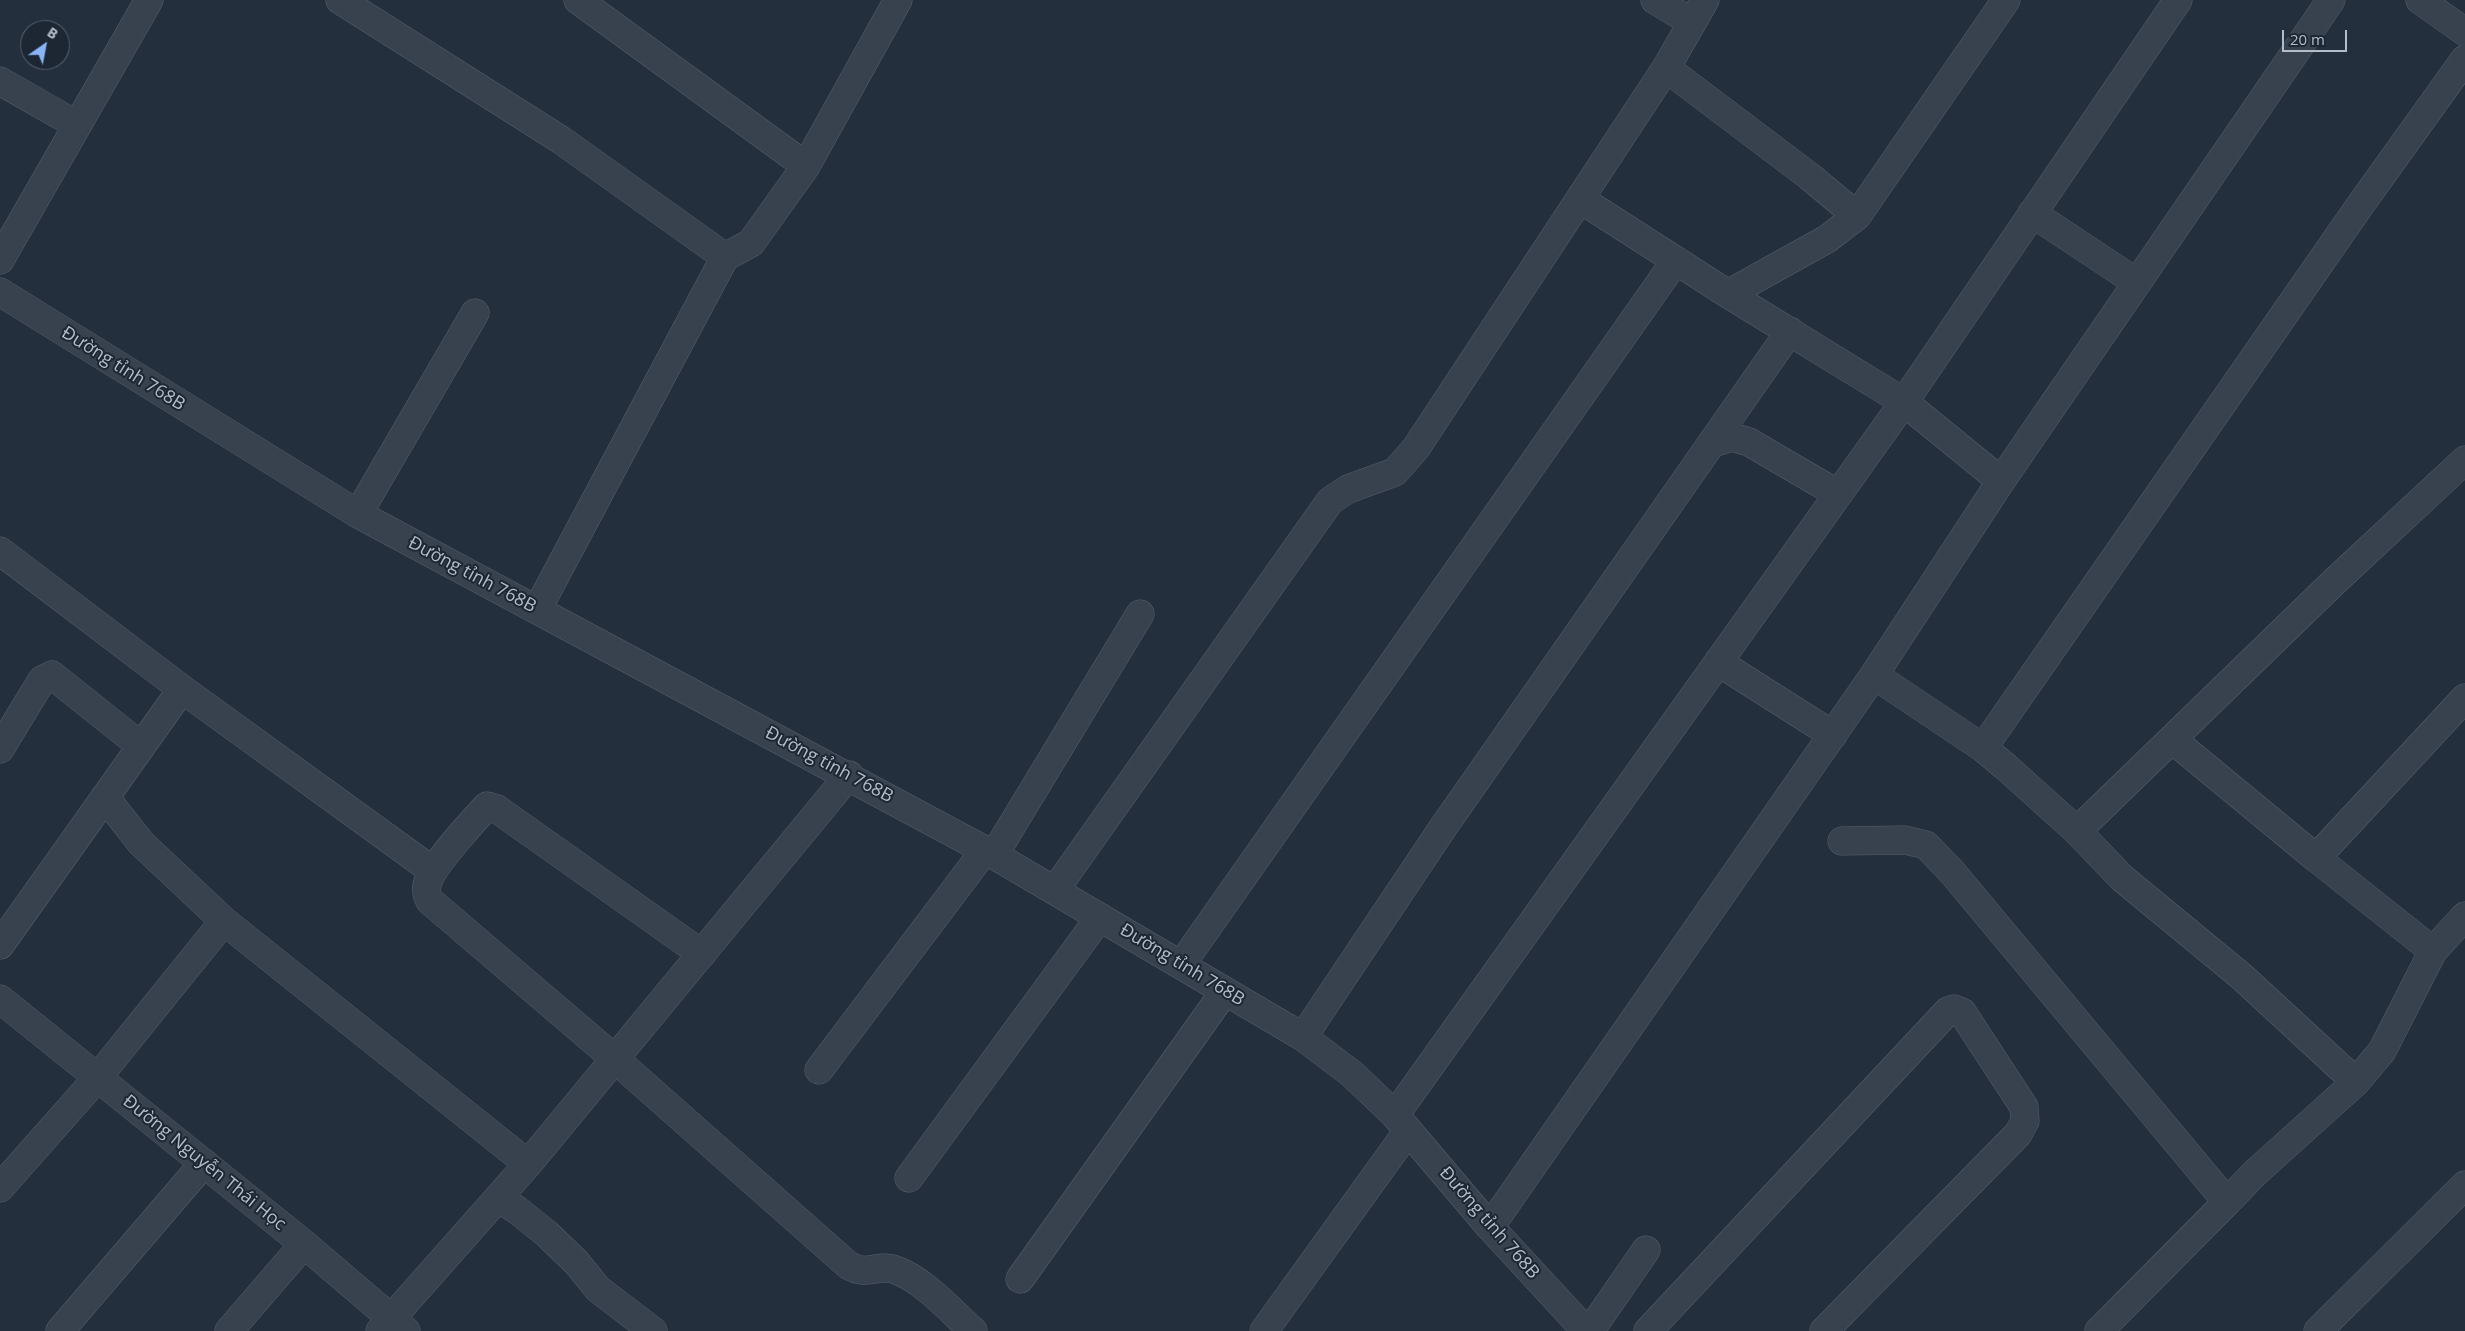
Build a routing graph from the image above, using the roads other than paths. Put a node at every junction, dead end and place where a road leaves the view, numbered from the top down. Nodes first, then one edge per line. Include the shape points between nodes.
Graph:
1 (148, 0) edge
2 (340, 0) edge
3 (578, 0) edge
4 (898, 0) edge
5 (1655, 0) edge
6 (2006, 0) edge
7 (2178, 0) edge
8 (2330, 0) edge
9 (2421, 0) edge
10 (1698, 11) edge
11 (2465, 32) edge
12 (2465, 60) edge
13 (1666, 68) junction
14 (0, 81) edge
15 (77, 125) junction
16 (806, 166) junction
17 (1580, 199) junction
18 (2032, 213) junction
19 (1857, 216) junction
20 (724, 257) junction
21 (0, 260) edge
22 (1676, 260) junction
23 (2136, 282) junction
24 (0, 292) edge
25 (1728, 294) junction
26 (475, 313) dead end
27 (1790, 331) junction
28 (1904, 402) junction
29 (1712, 443) junction
30 (2465, 460) edge
31 (2001, 481) junction
32 (1838, 494) junction
33 (358, 514) junction
34 (0, 550) edge
35 (536, 610) junction
36 (1140, 614) dead end
37 (1718, 662) junction
38 (1874, 675) junction
39 (182, 689) junction
40 (2465, 698) edge
41 (1833, 734) junction
42 (2172, 740) junction
43 (141, 746) junction
44 (1983, 748) junction
45 (0, 749) edge
46 (849, 775) junction
47 (105, 797) junction
48 (2077, 830) junction
49 (1842, 841) dead end
50 (990, 852) junction
51 (2316, 858) junction
52 (433, 871) junction
53 (1055, 890) junction
54 (2465, 916) edge
55 (1100, 917) junction
56 (224, 921) junction
57 (0, 945) edge
58 (2433, 950) junction
59 (702, 954) junction
60 (1181, 965) junction
61 (1225, 991) junction
62 (0, 999) edge
63 (1303, 1037) junction
64 (615, 1059) junction
65 (819, 1070) dead end
66 (98, 1077) junction
67 (2356, 1082) junction
68 (1402, 1123) junction
69 (204, 1163) junction
70 (528, 1164) junction
71 (909, 1178) dead end
72 (2465, 1185) edge
73 (0, 1188) edge
74 (498, 1198) junction
75 (2227, 1202) junction
76 (1490, 1227) junction
77 (304, 1244) junction
78 (1646, 1250) dead end
79 (1020, 1279) dead end
80 (392, 1327) edge
81 (60, 1331) edge
82 (230, 1331) edge
83 (652, 1331) edge
84 (973, 1331) edge
85 (1264, 1331) edge
86 (1588, 1331) edge
87 (1648, 1331) edge
88 (1824, 1331) edge
89 (2099, 1331) edge
90 (2318, 1331) edge

1 - 15 street
2 - 20 street via 561,140
3 - 16 street
4 - 16 street
5 - 10 street
6 - 19 street
7 - 18 street
8 - 23 street
9 - 11 street
10 - 13 street
12 - 44 street via 2361,204
13 - 17 street
13 - 19 street
14 - 15 street
15 - 21 street
16 - 20 street via 751,243
17 - 22 street
17 - 53 street via 1416,448 1395,472 1348,489 1330,501
18 - 23 street
18 - 28 street
19 - 25 street via 1827,240
20 - 35 street
22 - 25 street
22 - 60 street
23 - 31 street
24 - 33 street, Đường tỉnh 768B
25 - 27 street
26 - 33 street
27 - 28 street
27 - 29 street
28 - 31 street
28 - 32 street
29 - 32 street via 1732,437 1749,442
29 - 63 street via 1442,829
30 - 42 street
31 - 38 street
32 - 37 street
33 - 35 street, Đường tỉnh 768B
34 - 39 street
35 - 46 street, Đường tỉnh 768B
36 - 50 street
37 - 41 street
37 - 68 street
38 - 41 street
38 - 44 street
39 - 43 street
39 - 52 street
40 - 51 street
41 - 76 street
42 - 48 street
42 - 51 street
43 - 45 street via 52,675 42,680
43 - 47 street
44 - 48 street
46 - 50 street, Đường tỉnh 768B
46 - 59 street
47 - 56 street via 141,843
47 - 57 street
48 - 67 street via 2122,878 2241,976
49 - 75 street via 1905,840 1926,845
50 - 53 street, Đường tỉnh 768B
50 - 65 street
51 - 58 street
52 - 59 street via 487,806 496,809
52 - 64 street via 426,886 430,901
53 - 55 street, Đường tỉnh 768B
54 - 58 street
55 - 60 street, Đường tỉnh 768B
55 - 71 street
56 - 66 street
56 - 70 street
58 - 67 street via 2382,1051
59 - 64 street
60 - 61 street, Đường tỉnh 768B
61 - 63 street, Đường tỉnh 768B
61 - 79 street
62 - 66 street, Đường Nguyễn Thái Học
63 - 68 street, Đường tỉnh 768B via 1352,1074
64 - 70 street
64 - 84 street via 848,1265 867,1271 891,1268 913,1278
66 - 69 street, Đường Nguyễn Thái Học
66 - 73 street
67 - 75 street
68 - 76 street, Đường tỉnh 768B
68 - 85 street
69 - 77 street, Đường Nguyễn Thái Học
69 - 81 street
70 - 74 street
72 - 90 street
74 - 80 street
74 - 83 street via 547,1234 598,1289
75 - 89 street
76 - 86 street, Đường tỉnh 768B
77 - 80 street, Đường Nguyễn Thái Học
77 - 82 street
78 - 86 street
87 - 88 street via 1948,1011 1962,1012 2024,1107 2026,1121 2018,1134

